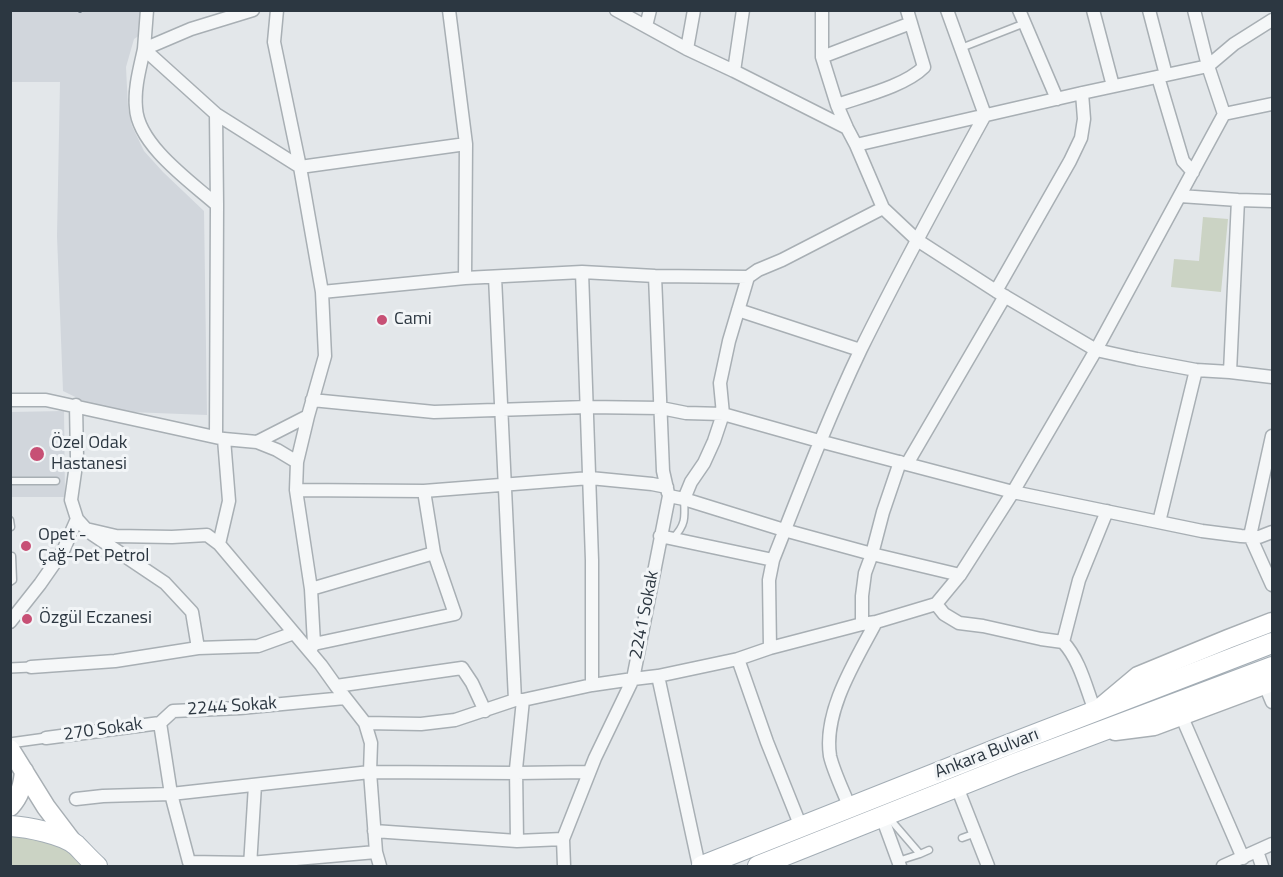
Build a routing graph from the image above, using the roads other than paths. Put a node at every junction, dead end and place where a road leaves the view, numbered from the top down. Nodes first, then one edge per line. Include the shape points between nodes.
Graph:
1 (147, 10) edge
2 (253, 10) edge
3 (277, 10) edge
4 (449, 10) edge
5 (616, 10) edge
6 (650, 10) edge
7 (694, 10) edge
8 (743, 10) edge
9 (822, 10) edge
10 (947, 10) edge
11 (1019, 10) edge
12 (1092, 10) edge
13 (1149, 10) edge
14 (1194, 10) edge
15 (909, 17) edge
16 (1272, 20) edge
17 (1025, 23) junction
18 (646, 26) junction
19 (960, 48) junction
20 (144, 49) junction
21 (687, 49) junction
22 (822, 57) junction
23 (1208, 66) junction
24 (734, 71) junction
25 (1162, 76) junction
26 (1113, 86) junction
27 (1082, 93) junction
28 (1057, 99) junction
29 (1272, 104) edge
30 (837, 105) junction
31 (216, 114) junction
32 (1224, 114) junction
33 (984, 115) junction
34 (847, 128) junction
35 (466, 144) junction
36 (856, 145) junction
37 (300, 167) junction
38 (1193, 172) junction
39 (1180, 196) junction
40 (1238, 200) junction
41 (1272, 201) edge
42 (217, 205) junction
43 (883, 208) junction
44 (916, 240) junction
45 (582, 272) junction
46 (656, 276) junction
47 (495, 277) junction
48 (748, 277) junction
49 (465, 278) junction
50 (322, 292) junction
51 (1000, 294) junction
52 (738, 310) junction
53 (861, 350) junction
54 (1096, 350) junction
55 (1196, 370) junction
56 (1230, 372) junction
57 (1272, 377) edge
58 (10, 400) edge
59 (312, 400) junction
60 (76, 405) junction
61 (587, 407) junction
62 (661, 408) junction
63 (501, 411) junction
64 (723, 414) junction
65 (308, 416) junction
66 (1272, 436) edge
67 (220, 438) junction
68 (819, 441) junction
69 (257, 442) junction
70 (297, 462) junction
71 (903, 463) junction
72 (590, 478) junction
73 (10, 481) edge
74 (56, 481) dead end
75 (506, 484) junction
76 (296, 490) junction
77 (424, 491) junction
78 (668, 492) junction
79 (1013, 492) junction
80 (684, 499) junction
81 (1107, 511) junction
82 (77, 519) junction
83 (1159, 522) junction
84 (86, 530) junction
85 (784, 530) junction
86 (1272, 532) edge
87 (666, 537) junction
88 (1250, 537) junction
89 (219, 544) junction
90 (434, 553) junction
91 (872, 554) junction
92 (12, 556) dead end
93 (773, 560) junction
94 (960, 575) junction
95 (10, 582) edge
96 (1272, 585) edge
97 (310, 589) junction
98 (936, 604) junction
99 (10, 622) edge
100 (876, 622) junction
101 (1272, 622) edge
102 (862, 624) junction
103 (294, 633) junction
104 (1063, 642) junction
105 (1272, 643) edge
106 (198, 648) junction
107 (312, 648) junction
108 (770, 648) junction
109 (738, 659) junction
110 (31, 667) joint
111 (10, 668) edge
112 (658, 676) junction
113 (633, 679) junction
114 (1271, 684) edge
115 (592, 685) junction
116 (336, 686) junction
117 (345, 698) junction
118 (519, 700) junction
119 (485, 711) junction
120 (1095, 711) junction
121 (1181, 715) junction
122 (160, 723) junction
123 (365, 723) junction
124 (1099, 733) junction
125 (46, 738) joint
126 (10, 743) edge
127 (10, 749) edge
128 (24, 771) junction
129 (370, 772) junction
130 (589, 772) junction
131 (516, 773) junction
132 (255, 785) junction
133 (957, 787) junction
134 (171, 794) junction
135 (76, 799) dead end
136 (10, 807) edge
137 (850, 808) junction
138 (884, 816) junction
139 (10, 826) edge
140 (801, 827) junction
141 (374, 831) junction
142 (975, 833) junction
143 (962, 838) dead end
144 (563, 839) junction
145 (517, 841) junction
146 (74, 843) junction
147 (1272, 844) edge
148 (929, 850) dead end
149 (1257, 851) junction
150 (376, 852) junction
151 (920, 854) junction
152 (1243, 858) junction
153 (899, 864) edge
154 (250, 865) edge
155 (97, 867) edge
156 (380, 867) edge
157 (564, 867) edge
158 (700, 867) edge
159 (758, 867) edge
160 (988, 867) edge
161 (1223, 867) edge
162 (1262, 867) edge

1 - 20 street
2 - 20 street
3 - 37 street via 274,42
4 - 35 street
5 - 18 street
6 - 18 street
7 - 21 street
8 - 24 street
9 - 22 street
10 - 19 street
11 - 17 street
12 - 26 street
13 - 25 street
14 - 23 street
15 - 22 street
15 - 30 street via 924,67 916,75
16 - 23 street
17 - 19 lane
17 - 28 street
18 - 21 street
19 - 33 street
20 - 31 street
20 - 42 street via 136,82 136,110 145,136 167,162
21 - 24 street
22 - 30 street
23 - 25 street
23 - 32 street
24 - 34 street
25 - 26 street
25 - 38 street via 1183,161
26 - 27 street
27 - 28 street
27 - 51 street via 1081,138
28 - 33 street
29 - 32 street
30 - 34 street
31 - 37 street
31 - 42 street
32 - 38 street
33 - 36 street
33 - 44 street
34 - 36 street
35 - 37 street
35 - 49 street
36 - 43 street
37 - 50 street
38 - 39 street
39 - 40 street
39 - 54 street
40 - 41 street
40 - 56 street
42 - 67 street
43 - 44 street
43 - 48 street
44 - 51 street
44 - 53 street
45 - 46 street
45 - 47 street
45 - 61 street
46 - 48 street
46 - 62 street
47 - 49 street
47 - 63 street
48 - 52 street
49 - 50 street
50 - 59 street via 326,356
51 - 54 street
51 - 71 street
52 - 53 street
52 - 64 street via 720,383
53 - 68 street
54 - 55 street
54 - 79 street
55 - 56 street
55 - 83 street
56 - 57 street
58 - 60 street
59 - 63 street via 434,412
59 - 65 street
60 - 67 street
60 - 82 street via 77,458 71,500
61 - 62 street
61 - 63 street
61 - 72 street
62 - 64 street
62 - 78 street via 663,471
63 - 75 street
64 - 68 street
64 - 80 street via 704,463
65 - 69 street
65 - 70 street
66 - 88 street
67 - 69 street
67 - 89 street via 229,501
68 - 71 street
68 - 85 street
69 - 70 street
70 - 76 street
71 - 79 street
71 - 91 street via 883,512
72 - 75 street
72 - 78 street via 652,484
72 - 115 street
73 - 74 lane
75 - 77 street
75 - 118 street
76 - 77 street
76 - 97 street
77 - 90 street
78 - 80 street
78 - 87 street, 2241 Sokak
79 - 81 street
79 - 94 street
80 - 85 street
80 - 87 lane via 682,528
81 - 83 street
81 - 104 street via 1079,580
82 - 84 street
82 - 99 street via 63,551
83 - 88 street
84 - 89 street via 116,536 207,535
84 - 106 street via 165,583 192,612
85 - 91 street
85 - 93 street
86 - 88 street
87 - 93 street
87 - 113 street, 2241 Sokak
88 - 96 street
89 - 103 street
90 - 97 street
90 - 107 street via 455,614
91 - 94 street
91 - 102 street via 865,573
92 - 95 lane
93 - 108 street via 769,580
94 - 98 street
97 - 107 street
98 - 100 street
98 - 104 street via 959,622
100 - 102 street
100 - 137 street via 845,680 835,706 830,738 830,757
101 - 120 main road via 1138,676
102 - 108 street
103 - 106 street via 258,646
103 - 107 street
104 - 120 street via 1077,663
105 - 120 main road, Ankara Bulvarı
106 - 110 street via 115,661
107 - 116 street
108 - 109 street
109 - 112 street
109 - 140 street
110 - 111 street
112 - 113 street
112 - 158 street
113 - 115 street, 2241 Sokak
113 - 130 street
114 - 121 main road
114 - 124 main road, Ankara Bulvarı
115 - 118 street, 2241 Sokak
116 - 117 street
116 - 119 street via 462,668
117 - 122 street, 2244 Sokak via 173,711
117 - 123 street
118 - 119 street, 2241 Sokak
118 - 131 street
119 - 123 street, 2241 Sokak via 421,724
120 - 137 main road, Ankara Bulvarı
121 - 124 main road via 1154,726
121 - 152 street
122 - 125 street, 270 Sokak
122 - 134 street
123 - 129 street via 371,743
124 - 133 main road, Ankara Bulvarı
125 - 126 street
127 - 128 main road
128 - 136 main road via 23,784
128 - 146 main road
129 - 131 street
129 - 132 street
129 - 141 street
130 - 131 street
130 - 144 street
131 - 145 street
132 - 134 street
132 - 154 street
133 - 138 main road, Ankara Bulvarı
133 - 142 street
134 - 135 street
134 - 154 street via 189,862
137 - 140 main road, Ankara Bulvarı
138 - 151 lane
138 - 153 street
138 - 159 main road, Ankara Bulvarı
139 - 146 main road via 26,827
140 - 158 main road, Ankara Bulvarı
141 - 145 street
141 - 150 street
142 - 143 lane
142 - 160 street
144 - 145 street
144 - 157 street
146 - 155 main road
147 - 149 street
148 - 151 lane
149 - 152 street
149 - 162 street
150 - 154 street
150 - 156 street
151 - 153 lane
152 - 161 street

